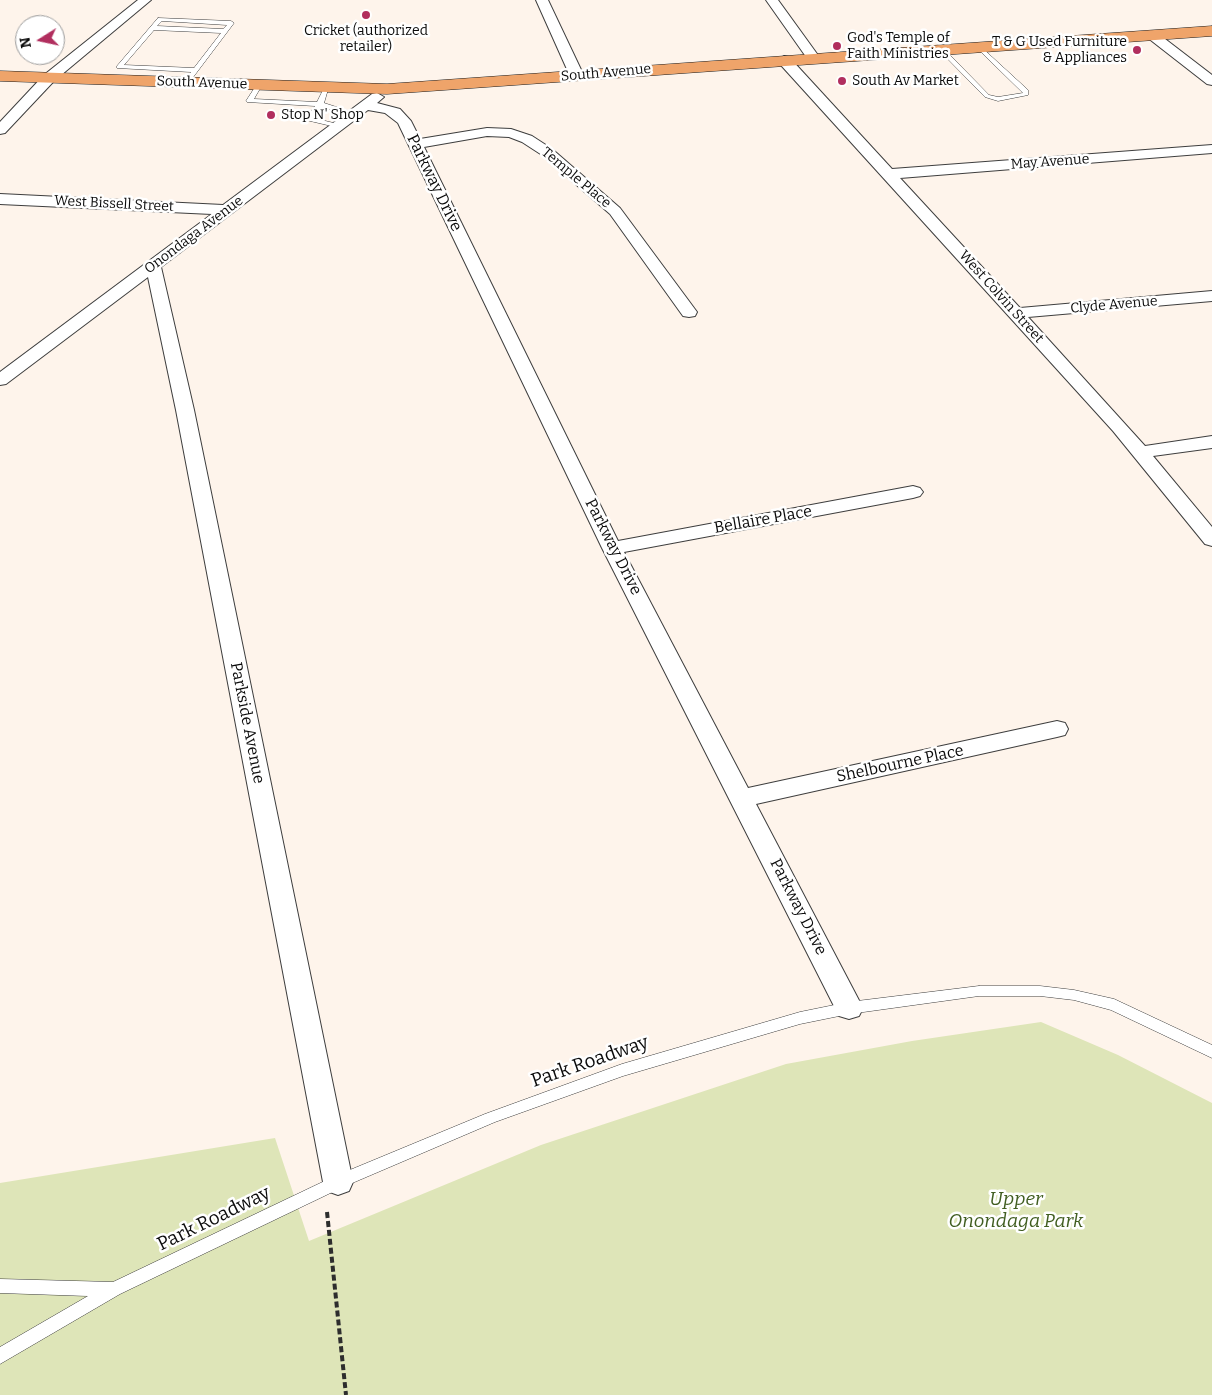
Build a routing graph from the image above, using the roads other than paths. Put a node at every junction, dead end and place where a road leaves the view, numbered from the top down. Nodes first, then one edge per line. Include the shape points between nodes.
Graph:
1 (145, 0) edge
2 (542, 0) edge
3 (772, 0) edge
4 (153, 28) junction
5 (224, 31) junction
6 (1212, 31) edge
7 (1152, 35) junction
8 (979, 47) junction
9 (941, 49) junction
10 (814, 58) junction
11 (784, 60) junction
12 (0, 76) edge
13 (191, 76) junction
14 (577, 76) junction
15 (49, 78) junction
16 (1212, 81) edge
17 (259, 85) junction
18 (327, 87) junction
19 (387, 89) junction
20 (320, 104) junction
21 (360, 110) junction
22 (340, 126) junction
23 (0, 130) edge
24 (415, 144) junction
25 (1212, 149) edge
26 (889, 174) junction
27 (1, 200) edge
28 (227, 210) junction
29 (153, 265) junction
30 (1212, 296) edge
31 (689, 312) dead end
32 (1016, 314) junction
33 (0, 380) edge
34 (1212, 442) edge
35 (1140, 452) junction
36 (913, 492) dead end
37 (1212, 540) edge
38 (612, 548) junction
39 (1057, 729) dead end
40 (742, 798) junction
41 (849, 1008) junction
42 (1212, 1052) edge
43 (332, 1185) junction
44 (0, 1286) edge
45 (114, 1289) junction
46 (0, 1356) edge

1 - 15 street
2 - 14 street
3 - 10 street
4 - 5 lane
4 - 5 lane via 160,20 231,22
4 - 13 lane via 119,67
5 - 13 lane
6 - 7 main road, South Avenue
7 - 8 main road, South Avenue
7 - 16 street
8 - 9 main road, South Avenue
8 - 9 lane via 1026,94 998,99 987,96
9 - 10 main road, South Avenue
10 - 11 main road, South Avenue
11 - 14 main road, South Avenue
11 - 26 street, West Colvin Street
12 - 15 main road, South Avenue
13 - 15 main road, South Avenue
13 - 17 main road, South Avenue
14 - 19 main road, South Avenue
15 - 23 street
17 - 18 main road, South Avenue
17 - 20 lane via 249,101
18 - 19 main road, South Avenue
18 - 20 lane
19 - 21 street, Onondaga Avenue
20 - 21 lane
20 - 22 lane via 308,119
21 - 22 street, Onondaga Avenue
21 - 24 street, Parkway Drive via 395,112 404,121
22 - 28 street, Onondaga Avenue
24 - 31 street, Temple Place via 487,132 511,133 527,139 547,152 615,211
24 - 38 street, Parkway Drive
25 - 26 street, May Avenue
26 - 32 street, West Colvin Street
27 - 28 street, West Bissell Street
28 - 29 street, Onondaga Avenue
29 - 33 street, Onondaga Avenue
29 - 43 street, Parkside Avenue via 185,410
30 - 32 street, Clyde Avenue
32 - 35 street, West Colvin Street
34 - 35 street
35 - 37 street, West Colvin Street
36 - 38 street, Bellaire Place
38 - 40 street, Parkway Drive
39 - 40 street, Shelbourne Place
40 - 41 street, Parkway Drive
41 - 42 lane, Park Roadway via 978,992 1074,995 1114,1006
41 - 43 lane, Park Roadway via 800,1018 622,1070 490,1118
43 - 45 lane, Park Roadway
44 - 45 lane, Park Roadway
45 - 46 lane

